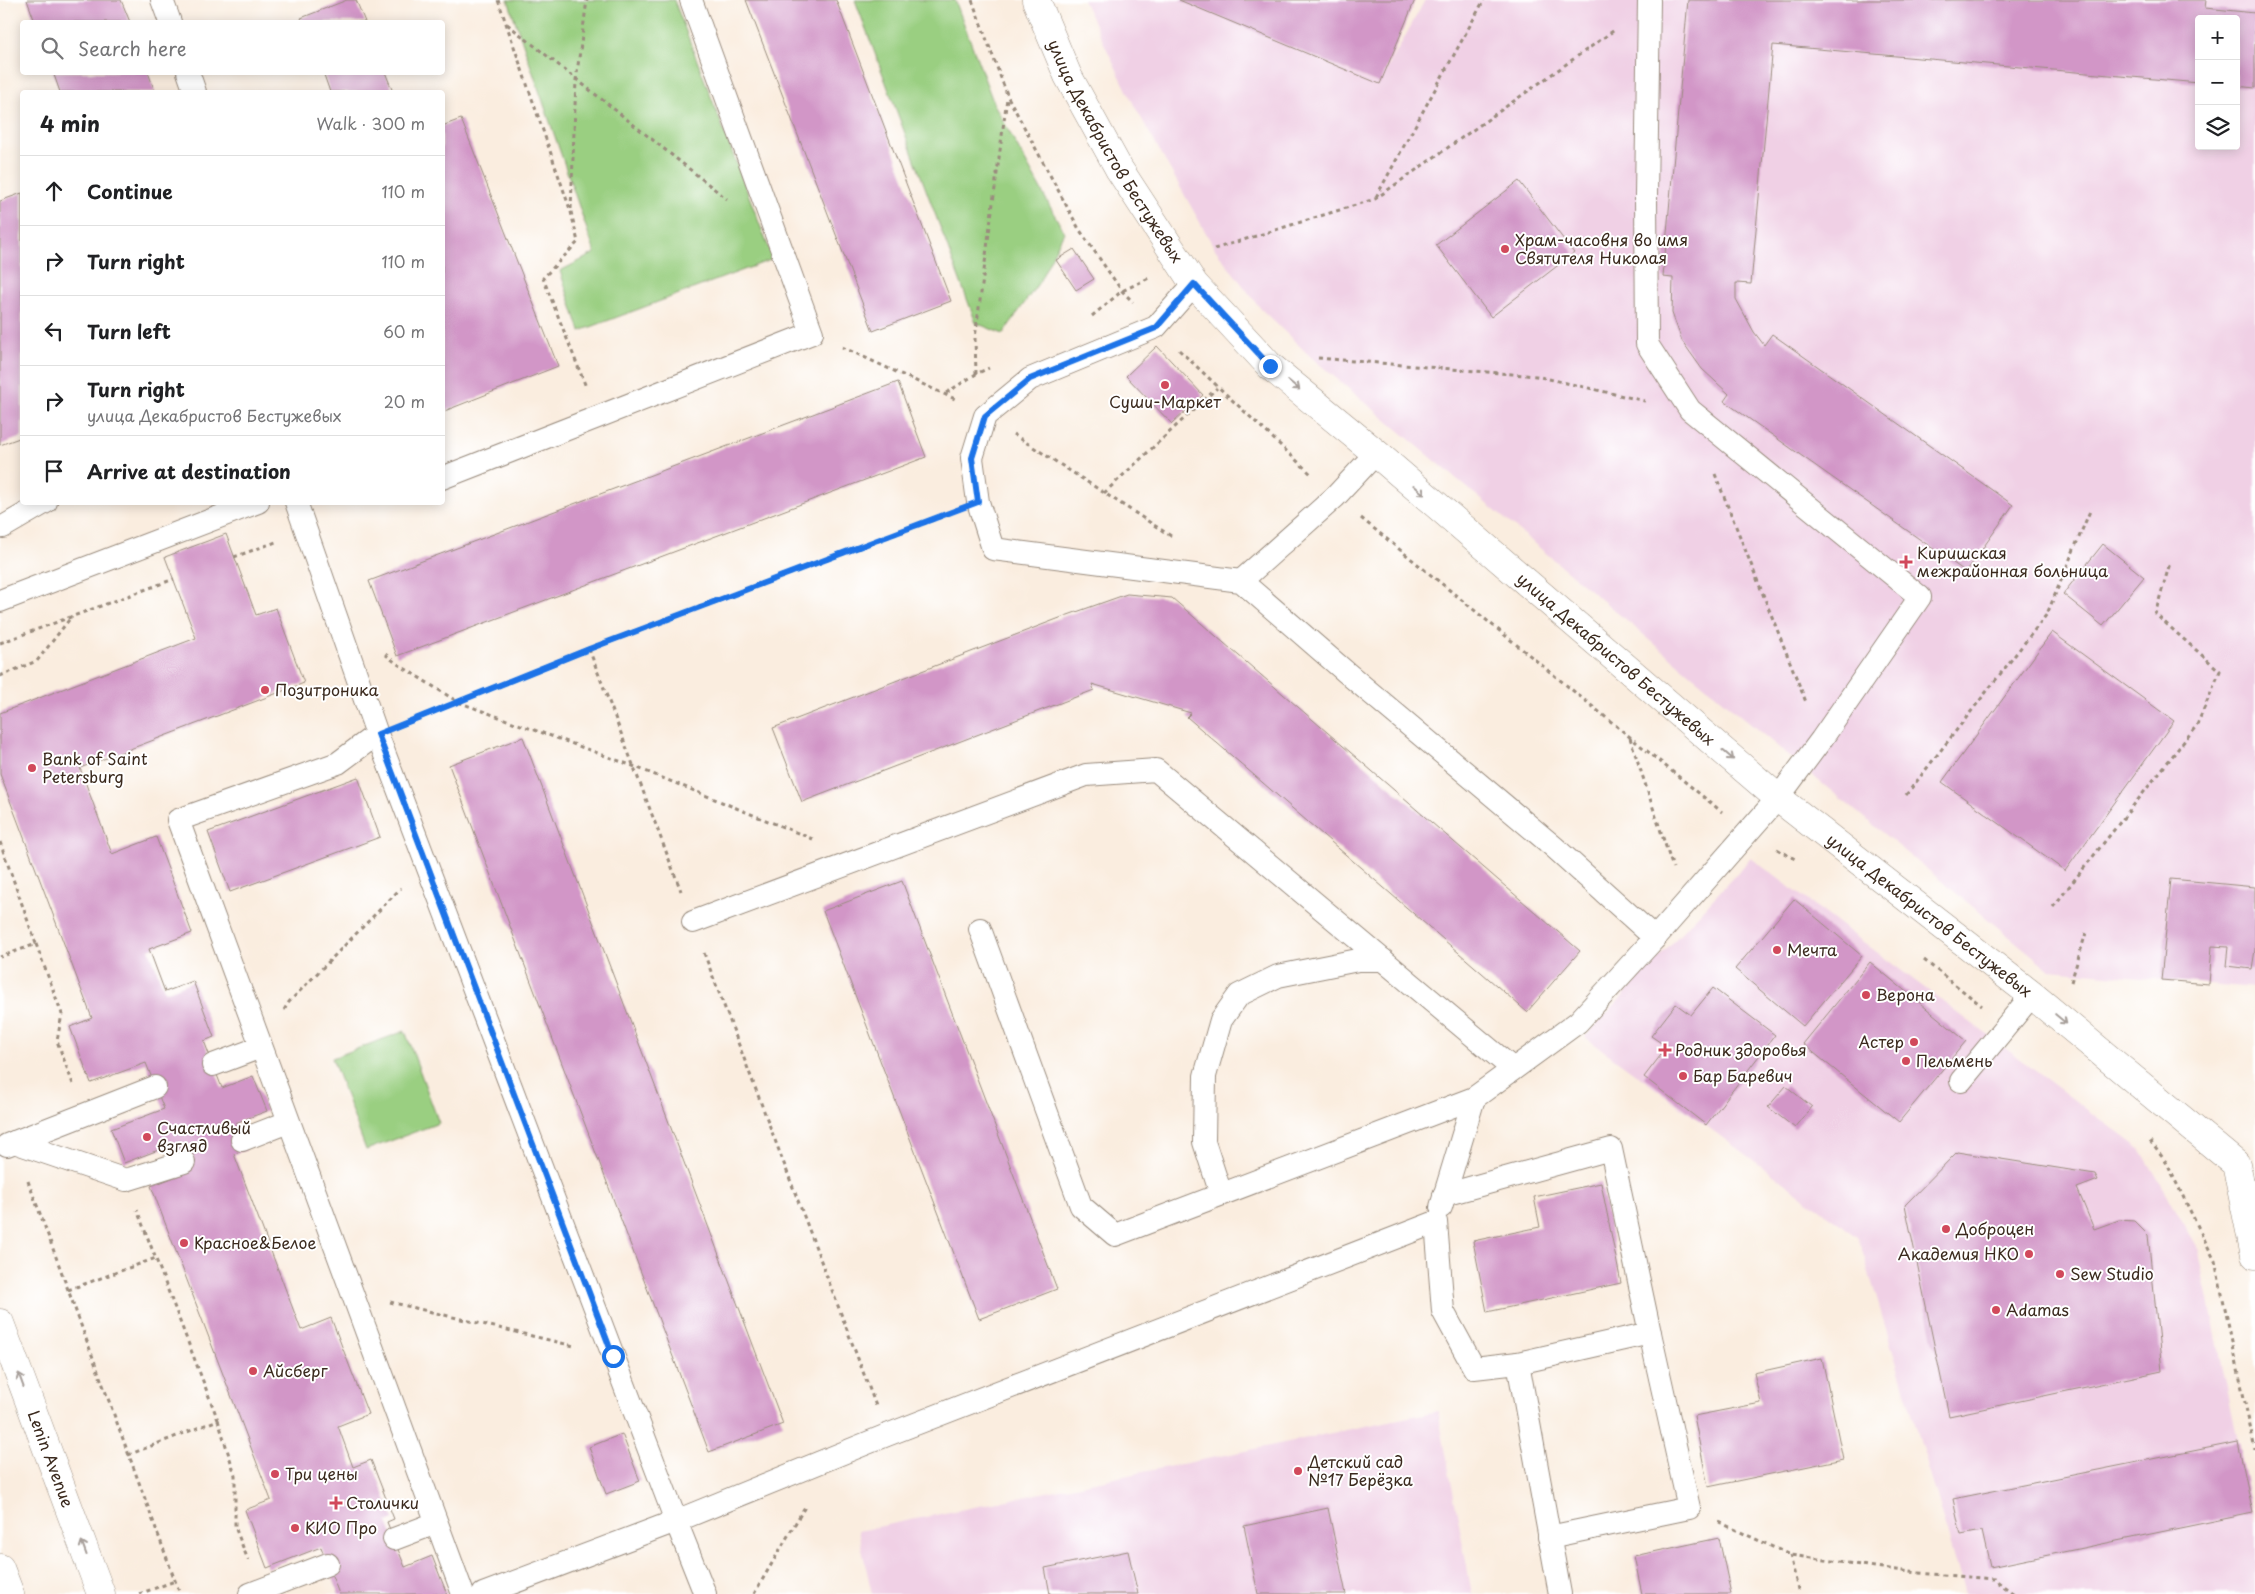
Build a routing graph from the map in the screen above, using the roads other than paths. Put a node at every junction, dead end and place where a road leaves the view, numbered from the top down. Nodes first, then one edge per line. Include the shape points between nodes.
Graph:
1 (162, 0) edge
2 (691, 0) edge
3 (1036, 0) edge
4 (1649, 3) edge
5 (169, 20) edge
6 (189, 75) edge
7 (194, 90) edge
8 (1187, 274) junction
9 (1376, 453) junction
10 (445, 477) edge
11 (41, 505) edge
12 (250, 505) edge
13 (297, 505) edge
14 (2, 527) dead end
15 (1241, 581) junction
16 (0, 601) edge
17 (378, 734) junction
18 (1778, 798) junction
19 (693, 922) road end
20 (980, 929) dead end
21 (1656, 938) junction
22 (1383, 960) junction
23 (2032, 995) junction
24 (261, 1047) junction
25 (213, 1065) dead end
26 (1513, 1069) junction
27 (1961, 1081) dead end
28 (156, 1087) dead end
29 (1474, 1098) junction
30 (288, 1122) junction
31 (242, 1140) dead end
32 (7, 1145) edge
33 (2246, 1161) edge
34 (184, 1162) dead end
35 (1220, 1194) junction
36 (1444, 1195) junction
37 (1436, 1222) junction
38 (2255, 1254) edge
39 (0, 1323) edge
40 (1650, 1333) junction
41 (1518, 1363) junction
42 (676, 1521) junction
43 (436, 1523) junction
44 (1549, 1537) junction
45 (394, 1539) dead end
46 (328, 1564) dead end
47 (0, 1568) edge
48 (255, 1592) edge
49 (10, 1594) edge
50 (101, 1594) edge
51 (463, 1594) edge
52 (483, 1594) edge
53 (705, 1594) edge
54 (1560, 1594) edge

1 - 5 lane
2 - 10 lane via 812,333
3 - 8 street, улица Декабристов Бестужевых via 1068,76 1105,144
4 - 18 lane via 1647,344 1690,410 1920,597
6 - 7 lane
8 -> 9 street, улица Декабристов Бестужевых via 1270,366
8 - 15 lane via 1156,328 1030,379 985,416 972,458 978,502 993,549
9 - 15 lane via 1335,497
9 -> 18 street, улица Декабристов Бестужевых
11 - 14 lane
12 - 16 lane
13 - 17 lane
15 - 21 lane
17 - 24 lane via 338,763 178,820
17 - 42 lane
18 - 21 lane
18 - 23 street, улица Декабристов Бестужевых
19 - 22 lane via 1086,775 1156,770
20 - 35 lane via 1081,1206 1115,1235
21 - 26 lane via 1578,1022
22 - 26 lane
22 - 35 lane via 1358,960 1278,976 1239,995 1220,1020 1205,1076 1204,1142
23 - 27 lane
23 -> 33 street, улица Декабристов Бестужевых
24 - 25 lane
24 - 30 lane
26 - 29 lane
28 - 32 lane
29 - 35 lane
29 - 36 lane
30 - 31 lane
30 - 43 lane
32 - 34 lane via 126,1180
33 - 38 street, улица Декабристов Бестужевых
36 - 37 lane
36 - 40 lane via 1611,1149
37 - 41 lane via 1443,1311 1474,1368
37 - 42 lane via 887,1435
50 -> 39 street, Lenin Avenue
40 - 41 lane
40 - 44 lane via 1689,1508
41 - 44 lane
42 - 52 lane
42 - 53 lane
43 - 45 lane
43 - 51 lane
44 - 54 lane
46 - 48 lane
47 - 49 street

